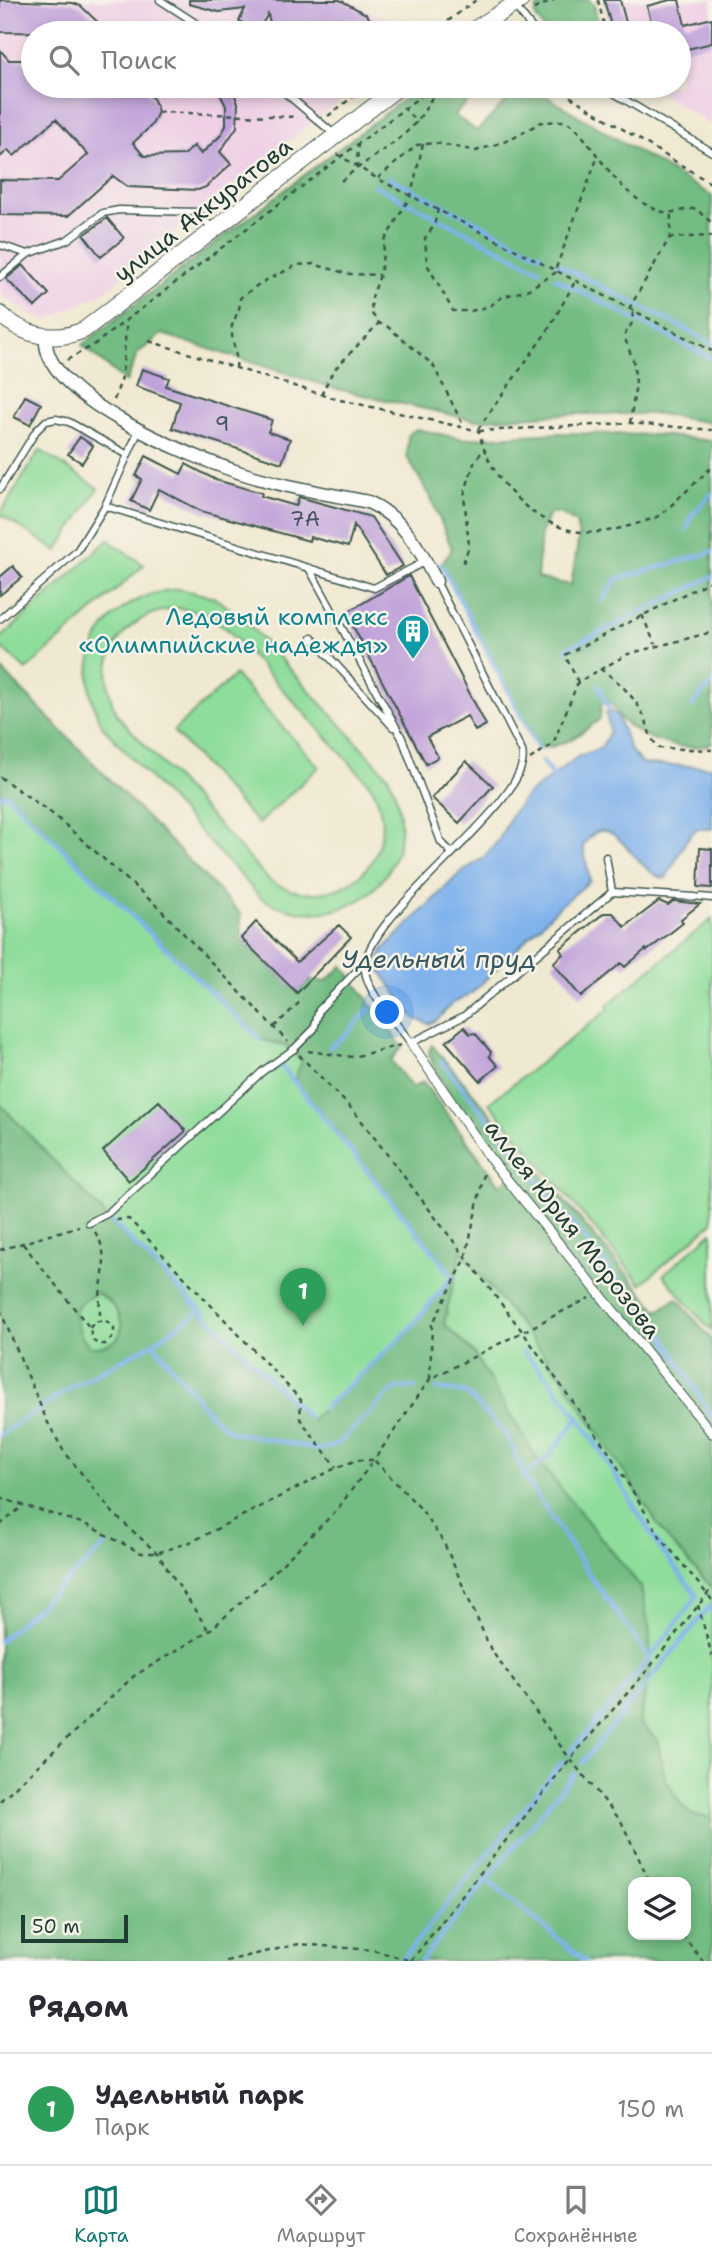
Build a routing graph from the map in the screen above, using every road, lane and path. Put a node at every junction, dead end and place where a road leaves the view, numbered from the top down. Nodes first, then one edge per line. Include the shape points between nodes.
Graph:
1 (160, 0) edge
2 (476, 0) edge
3 (554, 0) edge
4 (598, 0) edge
5 (515, 1) edge
6 (539, 4) dead end
7 (192, 21) edge
8 (448, 21) edge
9 (486, 21) edge
10 (528, 21) edge
11 (603, 21) edge
12 (291, 98) edge
13 (352, 98) edge
14 (384, 98) edge
15 (419, 98) edge
16 (430, 98) edge
17 (572, 98) edge
18 (622, 98) edge
19 (404, 108) junction
20 (158, 112) dead end
21 (296, 116) dead end
22 (321, 122) junction
23 (417, 123) junction
24 (335, 136) junction
25 (358, 142) junction
26 (423, 144) junction
27 (712, 152) edge
28 (338, 156) junction
29 (598, 156) junction
30 (357, 168) junction
31 (378, 179) junction
32 (341, 181) dead end
33 (712, 184) edge
34 (411, 195) junction
35 (438, 209) junction
36 (671, 213) junction
37 (712, 223) edge
38 (214, 230) junction
39 (712, 236) edge
40 (669, 238) junction
41 (0, 245) edge
42 (28, 254) junction
43 (557, 270) junction
44 (380, 275) junction
45 (0, 277) edge
46 (576, 280) junction
47 (631, 310) junction
48 (0, 314) edge
49 (127, 318) junction
50 (379, 323) junction
51 (46, 337) junction
52 (149, 341) dead end
53 (712, 351) edge
54 (66, 367) dead end
55 (236, 368) junction
56 (321, 395) junction
57 (114, 401) dead end
58 (630, 423) junction
59 (464, 426) junction
60 (139, 430) junction
61 (478, 430) junction
62 (712, 430) edge
63 (483, 449) junction
64 (128, 455) junction
65 (712, 467) edge
66 (0, 489) edge
67 (105, 506) junction
68 (426, 561) junction
69 (463, 563) dead end
70 (309, 568) junction
71 (712, 580) edge
72 (436, 581) joint
73 (642, 615) junction
74 (0, 619) edge
75 (712, 632) edge
76 (312, 638) dead end
77 (656, 645) junction
78 (600, 669) junction
79 (578, 682) junction
80 (401, 735) junction
81 (712, 750) edge
82 (524, 763) junction
83 (0, 777) edge
84 (452, 853) junction
85 (606, 857) dead end
86 (612, 892) junction
87 (712, 898) edge
88 (365, 962) junction
89 (303, 999) dead end
90 (274, 1027) junction
91 (411, 1043) junction
92 (294, 1049) junction
93 (488, 1156) junction
94 (108, 1213) junction
95 (89, 1223) junction
96 (23, 1244) junction
97 (0, 1250) edge
98 (465, 1260) junction
99 (599, 1293) junction
100 (0, 1310) edge
101 (101, 1319) junction
102 (90, 1328) junction
103 (522, 1331) junction
104 (430, 1378) junction
105 (712, 1433) edge
106 (374, 1460) junction
107 (336, 1468) junction
108 (0, 1499) edge
109 (24, 1505) junction
110 (0, 1525) edge
111 (158, 1552) junction
112 (712, 1588) edge
113 (707, 1595) junction
114 (712, 1600) edge
115 (698, 1605) junction
116 (209, 1631) junction
117 (712, 1656) edge
118 (570, 1759) junction
119 (0, 1801) edge
120 (648, 1877) edge
121 (686, 1940) edge
122 (226, 1961) edge
123 (411, 1961) edge
124 (703, 1961) edge

1 - 7 lane
2 - 8 path
3 - 6 path
4 - 11 path
5 - 9 street
5 - 10 lane
12 - 22 lane
13 - 22 path
14 - 24 street, улица Аккуратова
15 - 19 path
16 - 23 path
17 - 33 path
18 - 27 lane
19 - 23 path
19 - 25 path
20 - 21 path
22 - 24 lane
23 - 30 path via 406,136
24 - 38 street, улица Аккуратова
25 - 28 path
25 - 30 path
26 - 29 path via 477,151 512,139 541,122 564,121 574,126
26 - 31 path via 409,149
26 - 34 path
28 - 30 path
28 - 49 path
29 - 36 path via 635,197
29 - 43 path
30 - 31 path
30 - 32 path
31 - 34 path
34 - 35 path
34 - 44 path via 384,240
35 - 43 path
35 - 43 path via 425,238 427,264 453,311 490,306
36 - 37 path via 696,209
36 - 40 path
38 - 42 lane via 197,212 119,210 103,213 67,240
38 - 51 street, улица Аккуратова via 96,323 72,335
39 - 40 path
40 - 47 path
41 - 42 lane
42 - 45 lane
43 - 46 path
44 - 50 path via 371,300 372,314
44 - 55 path via 297,265 258,284 240,298 231,329 238,353
46 - 47 path
46 - 61 path via 548,330
47 - 53 path
47 - 58 path via 632,323 624,336 636,383
48 - 51 street, улица Аккуратова via 22,330
49 - 54 path via 69,358
49 - 57 path via 122,377
50 - 56 path via 333,371
50 - 59 path via 433,365
51 - 60 street via 47,355 64,376 85,396
52 - 55 path
55 - 56 path
56 - 59 path
58 - 61 path
58 - 62 path
59 - 61 path
60 - 64 lane
60 - 68 street via 238,472 368,502 397,520
61 - 63 path
63 - 65 path via 527,508 582,533 663,513
63 - 69 path via 464,495 469,546
64 - 66 lane via 69,422 46,421
64 - 67 lane
67 - 70 lane
67 - 74 lane via 77,551
68 - 70 lane via 374,588
68 - 72 street
70 - 80 lane
71 - 73 path
72 - 82 lane
73 - 77 path
73 - 79 path via 565,654
75 - 77 path
76 - 80 lane
77 - 78 path
78 - 79 path
78 - 81 path via 618,680 659,748
79 - 82 path via 553,744
80 - 84 lane via 441,842
82 - 84 lane via 510,789
83 - 90 path via 54,815 159,908
84 - 88 lane via 370,945
85 - 86 lane
86 - 87 lane
86 - 91 lane via 464,1016
88 - 91 lane via 370,986
88 - 92 lane via 319,1010 314,1029
89 - 90 path
90 - 92 path
91 - 92 path via 353,1056
91 - 93 street, аллея Юрия Морозова
92 - 94 lane via 263,1071
92 - 98 path via 354,1111
93 - 98 path
93 - 99 street, аллея Юрия Морозова
94 - 95 lane
94 - 107 path via 118,1221 129,1219 301,1400 300,1419
95 - 96 path
95 - 101 path via 105,1252 106,1273 98,1304
96 - 97 path
96 - 102 path
98 - 103 path
98 - 104 path via 432,1325
99 - 103 path
99 - 105 street, аллея Юрия Морозова
100 - 111 path via 63,1450 114,1514
101 - 102 path
101 - 102 path via 114,1327 110,1342 95,1343
103 - 104 path
103 - 113 path via 608,1451 661,1538
104 - 106 path
106 - 107 path via 357,1460
106 - 116 path via 337,1511
106 - 118 path via 421,1509 444,1543 491,1650
107 - 111 path via 193,1541
108 - 109 path
109 - 110 path
109 - 111 path via 85,1524 141,1553
111 - 116 path
112 - 113 path
113 - 114 path
113 - 115 path
115 - 117 path
115 - 118 path
116 - 119 path via 134,1676
118 - 120 path via 621,1821
118 - 123 path
121 - 124 path
122 - 123 path via 299,1944 373,1950

